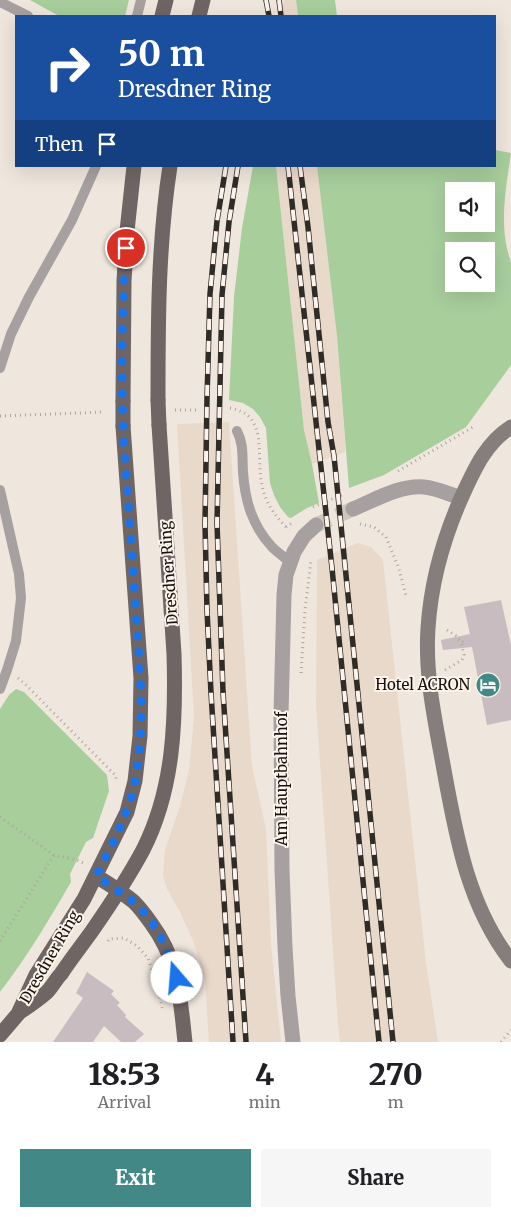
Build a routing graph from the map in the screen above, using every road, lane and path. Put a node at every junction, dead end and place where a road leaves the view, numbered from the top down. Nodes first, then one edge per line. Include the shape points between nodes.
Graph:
1 (141, 0) edge
2 (166, 0) edge
3 (203, 0) edge
4 (0, 2) edge
5 (26, 15) edge
6 (137, 15) edge
7 (162, 15) edge
8 (199, 15) edge
9 (96, 167) edge
10 (134, 167) edge
11 (170, 167) edge
12 (0, 368) edge
13 (230, 408) dead end
14 (175, 410) dead end
15 (196, 410) dead end
16 (104, 412) dead end
17 (0, 416) edge
18 (511, 427) edge
19 (236, 431) dead end
20 (0, 490) edge
21 (461, 498) junction
22 (355, 516) joint
23 (316, 526) tunnel mouth
24 (299, 542) junction
25 (312, 554) dead end
26 (290, 562) junction
27 (406, 596) dead end
28 (447, 630) dead end
29 (466, 641) dead end
30 (461, 642) junction
31 (7, 670) junction
32 (428, 677) junction
33 (301, 678) dead end
34 (0, 689) edge
35 (116, 785) dead end
36 (0, 817) edge
37 (54, 855) junction
38 (92, 870) junction
39 (118, 891) junction
40 (0, 941) edge
41 (104, 944) dead end
42 (511, 961) edge
43 (18, 1014) junction
44 (164, 1015) dead end
45 (511, 1030) edge
46 (0, 1035) edge
47 (185, 1042) edge
48 (293, 1042) edge
49 (501, 1042) edge

1 - 6 lane
2 - 7 main road
3 - 8 main road
4 - 5 lane
9 - 12 lane via 72,220 11,334
10 - 38 main road, Dresdner Ring, bridge via 124,281 123,426 140,678 140,736 135,781 127,812
11 - 39 main road, Dresdner Ring, bridge via 162,231 158,400 174,654 175,725 168,776 157,816 143,849
13 - 24 path via 248,415 254,422 258,430 266,499
14 - 15 path
16 - 17 path
18 - 21 street via 490,444
19 - 26 lane via 241,440 248,507 258,528
20 - 31 lane via 19,574 21,598 16,641
21 - 22 street via 425,487 401,489
21 - 32 street via 440,559 430,606
22 - 27 path via 386,537
23 - 24 street, Am Hauptbahnhof
24 - 26 street, Am Hauptbahnhof
25 - 33 path
26 - 48 street, Am Hauptbahnhof via 284,595 281,770 285,947
28 - 30 path
29 - 30 path
30 - 32 path via 462,660
31 - 34 lane
31 - 35 path via 116,776
32 - 42 street via 464,867 482,914
36 - 37 path
37 - 38 path via 77,860
37 - 40 path
38 - 39 main road
38 - 43 main road, Dresdner Ring via 84,899 36,975
39 - 43 main road, Dresdner Ring via 47,992
39 - 47 main road via 135,903 167,949 177,978
41 - 44 path via 109,939 124,938 148,958
43 - 46 main road
45 - 49 path

